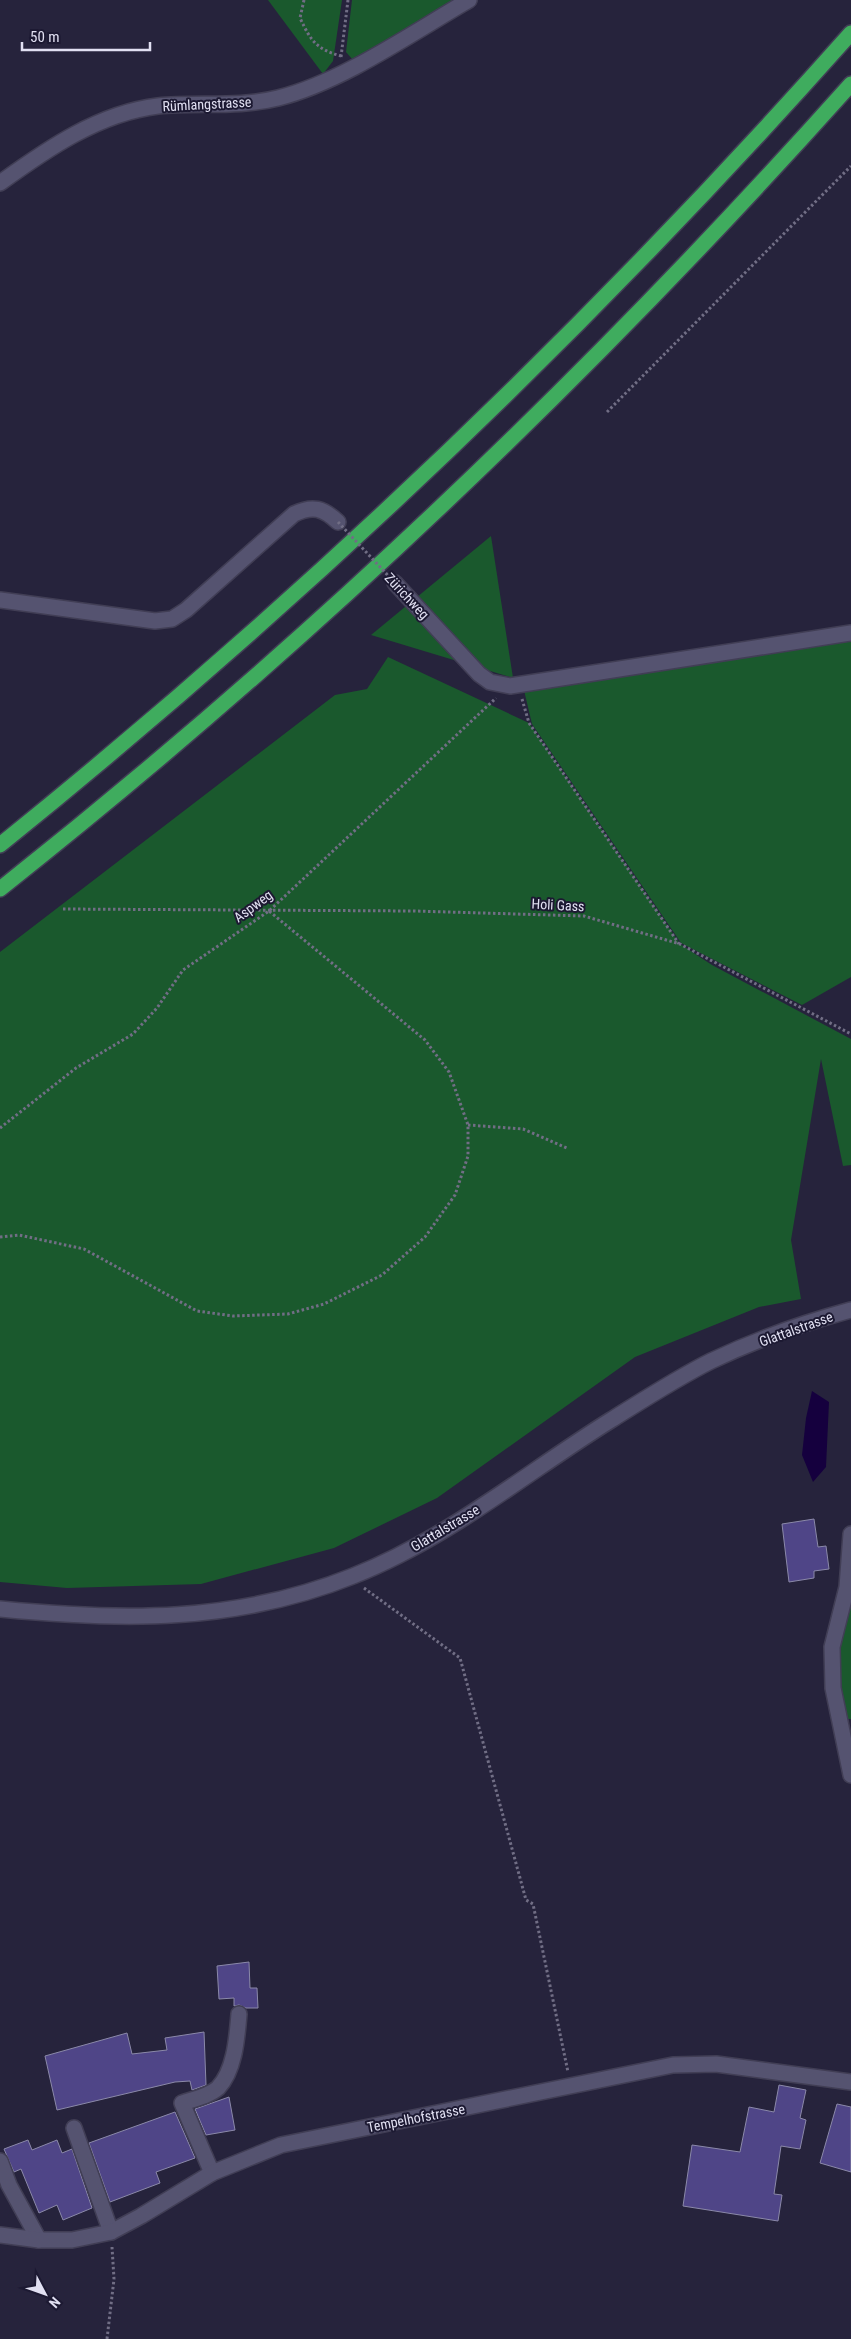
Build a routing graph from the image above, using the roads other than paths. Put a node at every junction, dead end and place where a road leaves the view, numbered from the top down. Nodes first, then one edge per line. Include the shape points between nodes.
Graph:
1 (469, 0) edge
2 (851, 33) edge
3 (851, 84) edge
4 (0, 183) edge
5 (338, 522) road end
6 (395, 583) road end
7 (0, 600) edge
8 (851, 633) edge
9 (0, 845) edge
10 (0, 889) edge
11 (851, 1310) edge
12 (851, 1534) edge
13 (0, 1610) edge
14 (851, 1775) edge
15 (239, 2014) dead end
16 (851, 2082) edge
17 (74, 2128) dead end
18 (0, 2161) edge
19 (212, 2173) junction
20 (111, 2232) junction
21 (0, 2235) edge
22 (39, 2240) junction

1 - 4 street, Rümlangstrasse via 344,72 303,91 278,98 224,105 157,106 124,114 68,138
2 - 9 highway via 677,224 452,449 222,659
3 - 10 highway via 634,317 436,511 224,703
5 - 7 street via 318,508 306,508 294,514 172,619 156,621
6 - 8 street, Zürichweg via 479,674 490,682 514,685
11 - 13 street, Glattalstrasse via 817,1319 711,1361 611,1420 448,1528 354,1576 274,1602 199,1615 112,1618
12 - 14 street via 847,1587 832,1647 833,1688
15 - 19 street via 236,2043 224,2080 209,2094 182,2103
16 - 19 street, Tempelhofstrasse via 716,2064 673,2065 281,2145
17 - 20 street
18 - 22 street via 9,2185
19 - 20 street, Tempelhofstrasse
20 - 22 street, Tempelhofstrasse via 72,2240
21 - 22 street, Tempelhofstrasse

